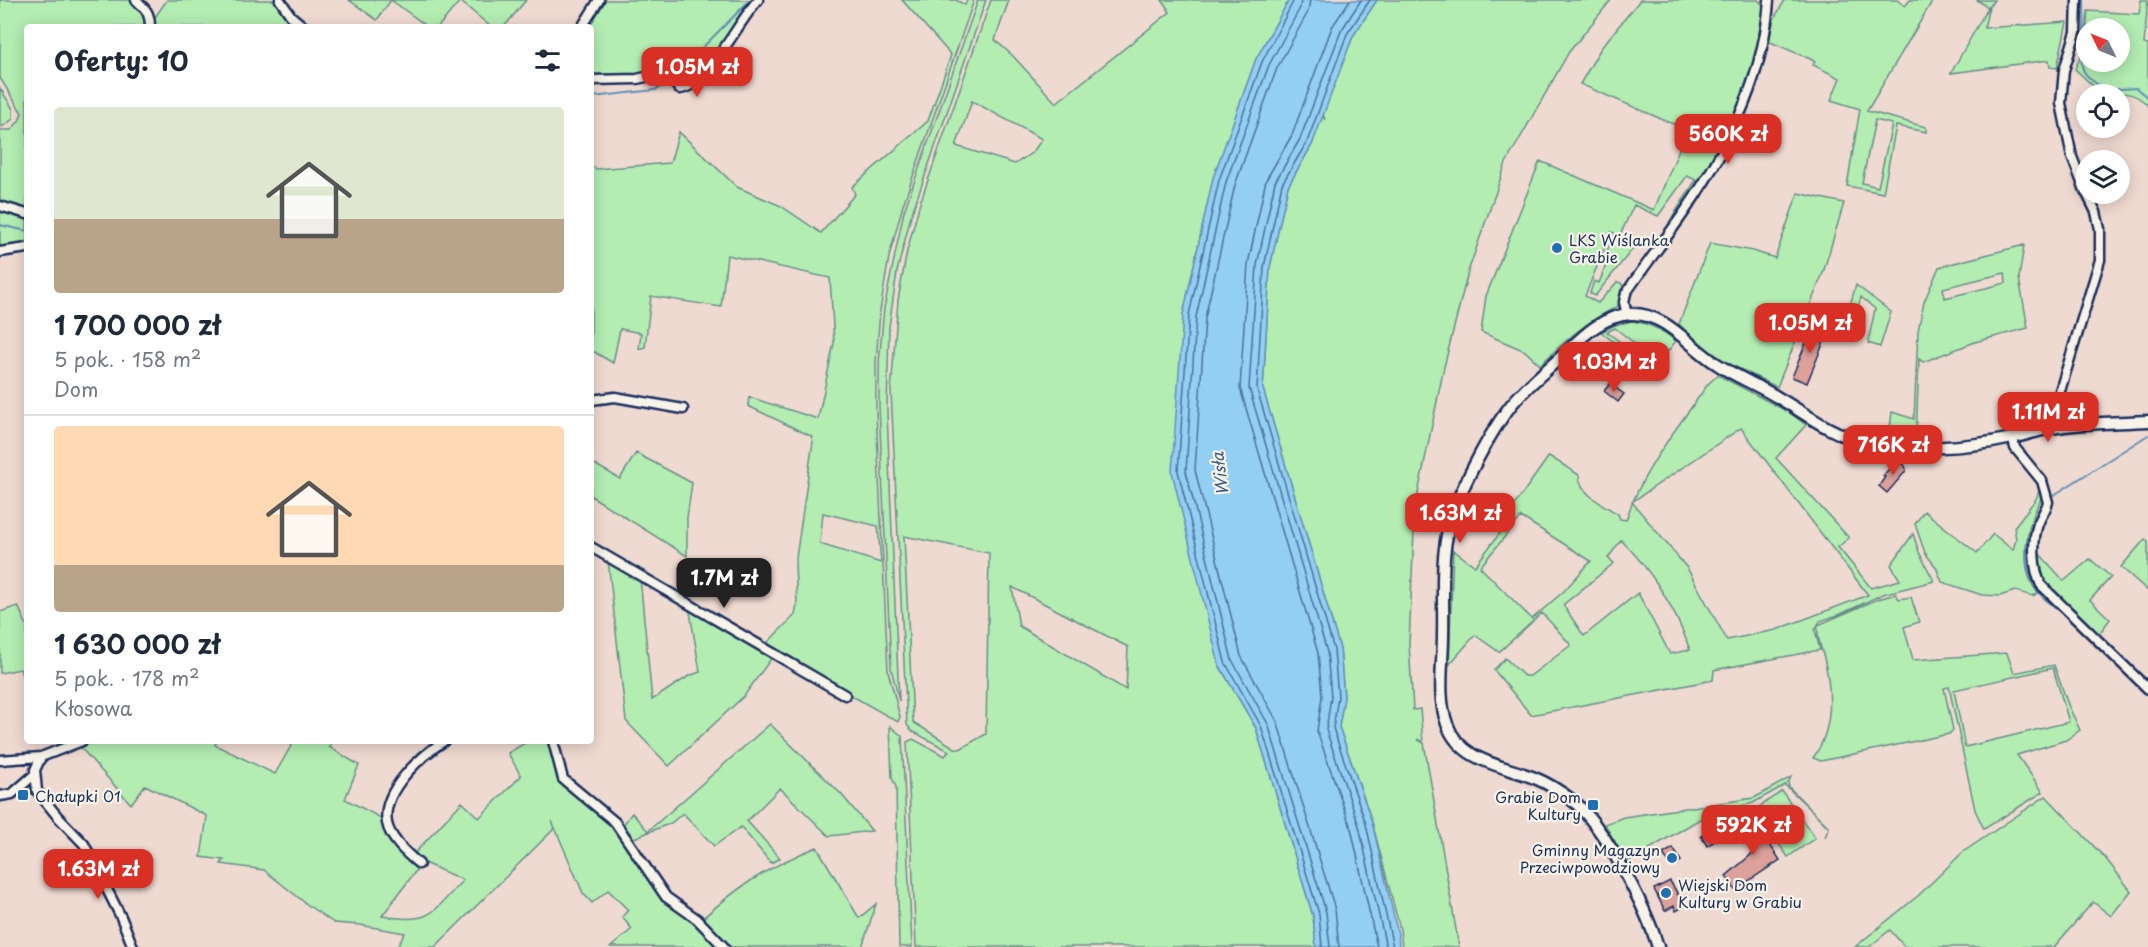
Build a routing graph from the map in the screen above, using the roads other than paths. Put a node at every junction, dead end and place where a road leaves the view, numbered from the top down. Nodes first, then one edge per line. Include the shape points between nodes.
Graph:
1 (136, 0) edge
2 (280, 0) edge
3 (599, 0) edge
4 (758, 0) edge
5 (1769, 0) edge
6 (2077, 0) edge
7 (150, 24) edge
8 (300, 24) edge
9 (584, 24) edge
10 (594, 80) edge
11 (2076, 167) edge
12 (2092, 204) edge
13 (0, 206) edge
14 (24, 213) edge
15 (24, 248) edge
16 (0, 252) edge
17 (1627, 315) junction
18 (594, 400) edge
19 (683, 409) dead end
20 (2148, 421) edge
21 (2051, 428) junction
22 (2013, 438) junction
23 (594, 549) edge
24 (2148, 689) edge
25 (845, 695) dead end
26 (73, 744) edge
27 (440, 744) edge
28 (554, 744) edge
29 (41, 757) junction
30 (0, 760) edge
31 (34, 775) junction
32 (0, 796) edge
33 (419, 864) dead end
34 (132, 947) edge
35 (724, 947) edge
36 (1658, 947) edge

1 - 7 street via 147,10
2 - 8 street
3 - 9 street
4 - 10 street via 702,80 687,89 680,89 663,73 637,79
5 - 17 street via 1759,64 1738,118 1692,201 1626,293
6 - 11 street via 2076,32 2064,70 2061,103
12 - 21 street via 2101,240 2100,260
13 - 14 street
15 - 16 street
17 - 22 street via 1662,322 1718,365 1852,439 1921,446
17 - 36 street via 1594,328 1522,392 1496,427 1462,493 1449,527 1444,558 1443,705 1450,732 1467,752 1540,780 1570,798 1589,816 1614,855
18 - 19 street via 615,397
20 - 21 street
21 - 22 street
22 - 24 street via 2015,448 2042,481 2048,502 2035,539 2041,585
23 - 25 street
26 - 29 street
27 - 33 street via 409,770 391,797 388,811 392,835
28 - 35 street via 563,779 615,822 666,897 697,919
29 - 30 street
29 - 31 street
31 - 32 street via 12,794
31 - 34 street via 37,791 84,844 122,917

